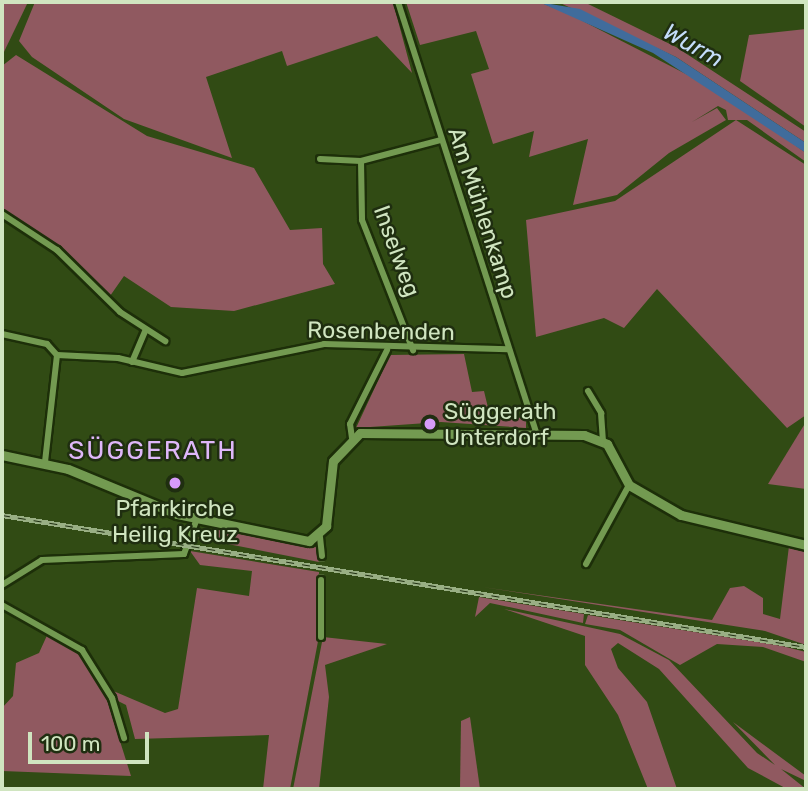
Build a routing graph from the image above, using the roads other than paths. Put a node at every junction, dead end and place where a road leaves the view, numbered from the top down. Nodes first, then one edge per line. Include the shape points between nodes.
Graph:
1 (398, 2) edge
2 (441, 140) junction
3 (320, 159) dead end
4 (361, 161) junction
5 (2, 214) edge
6 (145, 331) junction
7 (2, 334) edge
8 (165, 341) dead end
9 (413, 349) junction
10 (508, 349) junction
11 (387, 350) junction
12 (57, 355) junction
13 (132, 362) junction
14 (588, 391) dead end
15 (537, 434) junction
16 (352, 438) junction
17 (603, 441) junction
18 (2, 455) edge
19 (45, 462) junction
20 (629, 485) junction
21 (197, 519) junction
22 (320, 537) junction
23 (806, 545) edge
24 (322, 556) tunnel mouth
25 (586, 564) dead end
26 (321, 580) tunnel mouth
27 (2, 585) edge
28 (2, 605) edge
29 (321, 637) dead end
30 (124, 738) dead end

1 - 2 street, Am Mühlenkamp
2 - 4 street
2 - 10 street, Am Mühlenkamp
3 - 4 street
4 - 9 street, Inselweg via 362,220
5 - 6 street via 57,250
6 - 8 street
6 - 13 street
7 - 12 street via 47,344
9 - 10 street, Rosenbenden
9 - 11 street, Rosenbenden
10 - 15 street, Am Mühlenkamp
11 - 13 street, Rosenbenden via 324,344 182,373
11 - 16 street via 350,424
12 - 13 street, Rosenbenden
12 - 19 street
14 - 17 street via 601,413
15 - 16 main road via 369,431
15 - 17 main road
16 - 22 main road via 331,469
17 - 20 main road
18 - 19 main road
19 - 21 main road
20 - 23 main road via 701,522
20 - 25 street
21 - 22 main road via 309,541
21 - 27 street via 184,554 62,557 22,568
22 - 24 street
26 - 29 street
28 - 30 street via 82,650 112,698

